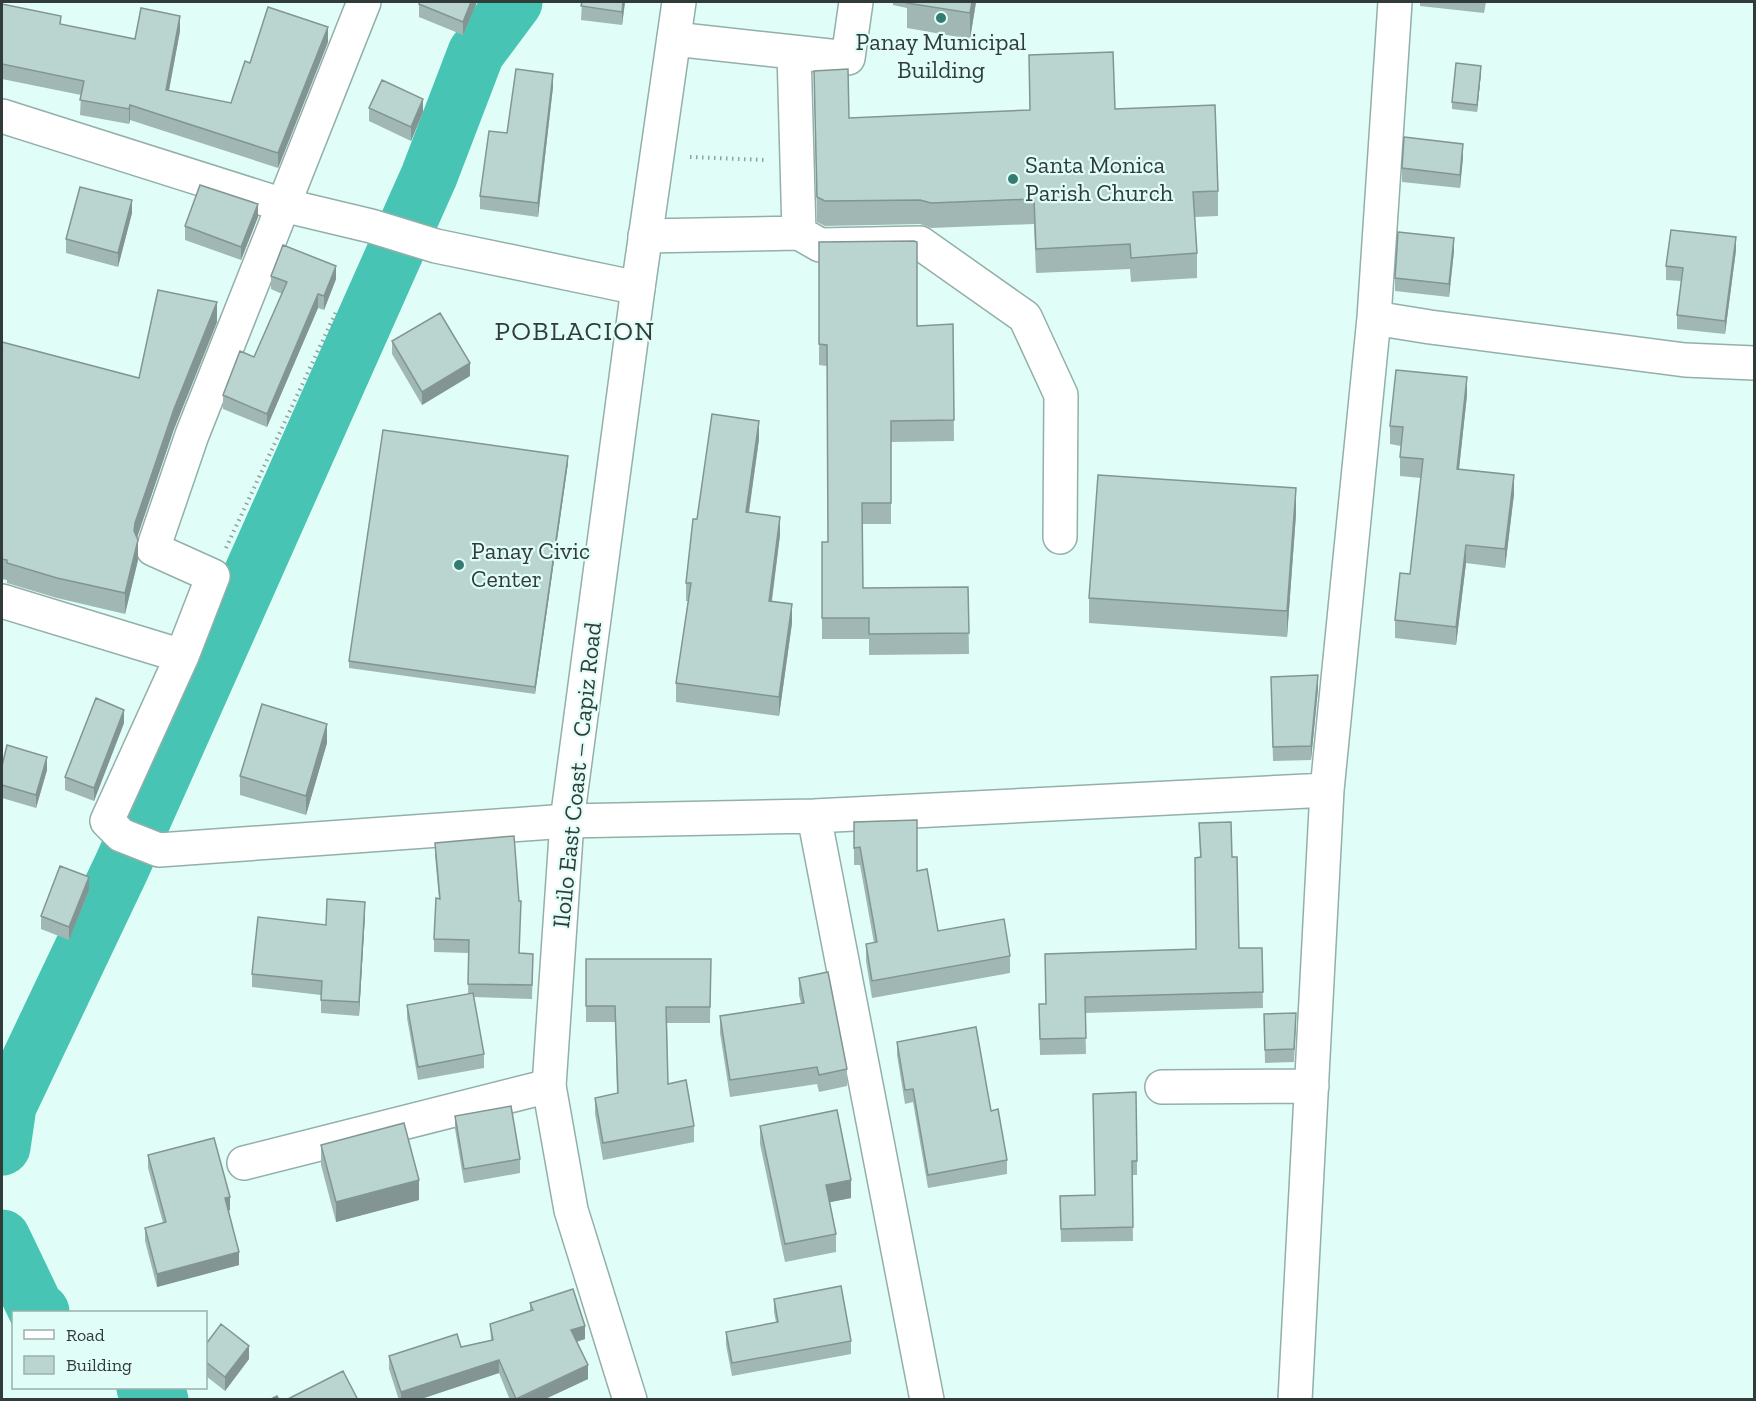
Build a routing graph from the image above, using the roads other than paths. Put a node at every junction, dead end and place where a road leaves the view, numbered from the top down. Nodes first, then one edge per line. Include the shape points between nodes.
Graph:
1 (364, 2) edge
2 (679, 2) edge
3 (856, 2) edge
4 (1395, 2) edge
5 (674, 39) junction
6 (794, 52) junction
7 (2, 116) edge
8 (283, 205) junction
9 (799, 233) junction
10 (645, 236) junction
11 (638, 288) junction
12 (1374, 318) junction
13 (1755, 363) edge
14 (1060, 537) dead end
15 (2, 601) edge
16 (182, 656) junction
17 (1327, 790) junction
18 (814, 816) junction
19 (567, 820) junction
20 (549, 1086) junction
21 (1312, 1086) junction
22 (1161, 1087) dead end
23 (244, 1163) dead end
24 (630, 1400) edge
25 (927, 1400) edge
26 (1295, 1400) edge

1 - 8 street
2 - 5 street, Iloilo East Coast – Capiz Road
3 - 6 street via 848,58
4 - 12 street
5 - 6 street
5 - 10 street, Iloilo East Coast – Capiz Road
6 - 9 street
7 - 8 street
8 - 11 street via 436,246
8 - 16 street via 192,435 153,549 213,576
9 - 10 street
9 - 14 street via 820,245 920,243 1025,317 1061,394
10 - 11 street, Iloilo East Coast – Capiz Road
11 - 19 street, Iloilo East Coast – Capiz Road
12 - 13 street via 1685,360
12 - 17 street
15 - 16 street
16 - 19 street via 106,822 121,835 159,850
17 - 18 street
17 - 21 street
18 - 19 street
18 - 25 street
19 - 20 street, Iloilo East Coast – Capiz Road
20 - 23 street
20 - 24 street, Iloilo East Coast – Capiz Road via 571,1210
21 - 22 street
21 - 26 street

